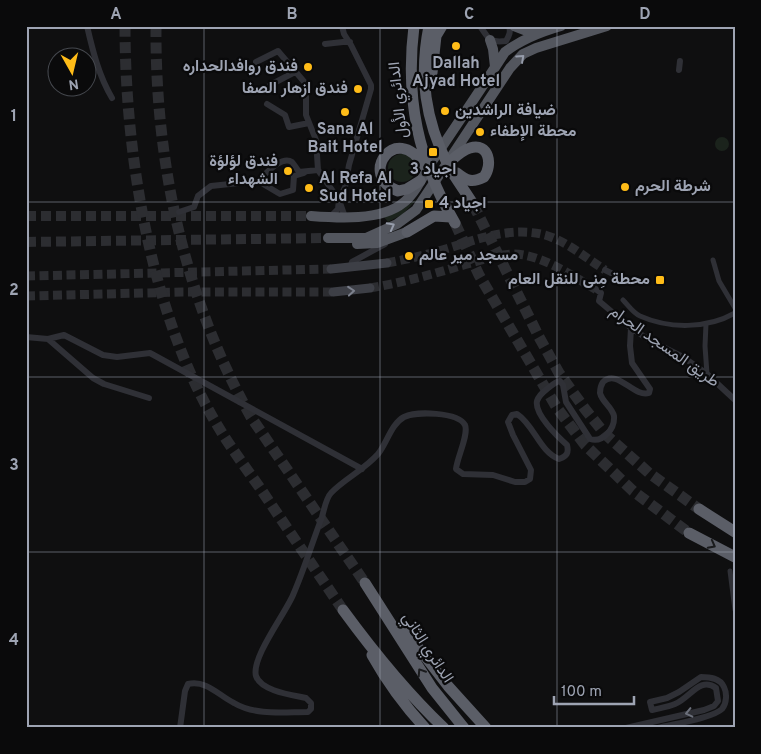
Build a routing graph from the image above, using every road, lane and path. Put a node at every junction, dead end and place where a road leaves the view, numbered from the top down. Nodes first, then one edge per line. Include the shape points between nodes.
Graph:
1 (87, 26) edge
2 (342, 26) edge
3 (414, 26) edge
4 (429, 26) edge
5 (442, 26) edge
6 (480, 26) edge
7 (509, 26) edge
8 (514, 26) edge
9 (561, 26) edge
10 (607, 26) edge
11 (544, 31) junction
12 (490, 40) junction
13 (350, 42) junction
14 (325, 44) dead end
15 (680, 61) dead end
16 (256, 62) dead end
17 (495, 68) junction
18 (679, 70) dead end
19 (295, 72) junction
20 (489, 78) junction
21 (499, 85) junction
22 (270, 86) dead end
23 (112, 98) dead end
24 (267, 104) dead end
25 (309, 123) junction
26 (432, 123) junction
27 (447, 164) junction
28 (318, 170) junction
29 (305, 173) junction
30 (426, 180) junction
31 (258, 181) junction
32 (339, 200) junction
33 (473, 204) tunnel mouth
34 (179, 212) tunnel mouth
35 (311, 216) tunnel mouth
36 (330, 217) junction
37 (344, 217) junction
38 (407, 232) joint
39 (392, 239) junction
40 (713, 260) dead end
41 (387, 263) tunnel mouth
42 (350, 268) junction
43 (331, 269) tunnel mouth
44 (370, 288) tunnel mouth
45 (599, 291) tunnel mouth
46 (333, 292) tunnel mouth
47 (623, 300) dead end
48 (735, 308) edge
49 (735, 313) edge
50 (706, 324) junction
51 (632, 328) junction
52 (26, 337) edge
53 (48, 339) junction
54 (707, 374) junction
55 (149, 398) dead end
56 (735, 400) edge
57 (362, 469) junction
58 (699, 509) tunnel mouth
59 (735, 532) edge
60 (689, 533) tunnel mouth
61 (735, 557) edge
62 (730, 571) dead end
63 (365, 583) tunnel mouth
64 (382, 609) junction
65 (343, 610) tunnel mouth
66 (735, 610) edge
67 (356, 628) junction
68 (441, 725) edge
69 (180, 728) edge
70 (424, 728) edge
71 (464, 728) edge
72 (486, 728) edge
73 (626, 728) edge
74 (658, 728) edge

1 - 23 street via 93,53
2 - 13 street
3 - 30 highway, الدائري الأول via 412,95
4 - 26 highway, الدائري الأول via 425,90
5 - 26 highway via 436,36 432,64
6 - 12 street
7 - 12 street via 506,40
8 - 11 highway via 527,31
9 - 11 highway
21 -> 10 highway via 523,54
11 - 17 highway via 514,44
12 - 17 highway
13 - 14 street
13 - 32 street via 371,89 349,164 346,187
15 - 18 street
16 - 19 street via 278,51
17 - 20 highway
19 - 22 street
19 - 25 street via 306,84
20 - 21 highway
20 - 30 highway
21 - 27 highway
24 - 25 street via 285,115 289,127
25 - 28 street via 316,140
26 - 27 highway, الدائري الأول
27 - 27 highway via 470,182 484,177 490,167 488,155 477,147 470,148
27 - 33 highway, الدائري الأول
39 -> 27 highway via 377,243 338,244 328,238 366,238 408,217 426,197
28 - 29 street
28 - 32 street
29 - 31 street via 287,161 270,168
29 - 31 street via 294,176 293,190 284,194
30 - 30 highway via 413,151 404,147 385,155 379,170 384,183 398,191
30 - 37 highway via 396,207 373,215
30 - 38 highway, الدائري الأول via 453,220 434,216
31 - 34 street via 212,186 198,196 194,207
32 - 36 street via 338,209
32 - 37 street
35 - 36 highway
36 - 37 highway
38 - 39 highway
39 - 42 street via 352,262
40 - 48 street via 718,281
41 - 42 main road
42 - 43 main road
46 -> 44 main road
45 - 51 street, طريق المسجد الحرام via 599,301
47 - 50 street via 638,316 663,323
49 - 50 street
50 - 54 street
51 - 54 street, طريق المسجد الحرام
51 - 57 street via 630,357 650,389 648,393 641,394 617,379 603,382 600,396 614,415 610,432 602,439 590,439 566,402 560,381 541,394 537,403 556,436 568,445 566,456 559,459 551,456 524,418 512,415 508,422 531,470 530,480 515,482 493,474 463,474 456,469 466,433 465,425 458,418 420,413 403,418 379,453
52 - 53 street
53 - 55 street via 93,378
53 - 57 street via 64,334 104,355 117,357 150,353
54 - 56 street, طريق المسجد الحرام
57 - 69 street via 330,493 293,596 255,667 257,678 264,687 306,698 311,709 308,712 248,710 198,682 188,684 185,691
58 - 59 highway
60 -> 61 highway
62 - 66 street
63 - 64 highway, الدائري الثاني
71 -> 64 highway, الدائري الثاني via 420,671
64 - 72 highway
65 - 67 highway
67 - 68 highway
67 - 70 highway via 387,682
74 -> 73 street via 714,715 726,701 724,685 718,679 701,677 667,698 650,702 652,710 675,704 704,684 716,688 718,701 714,706

